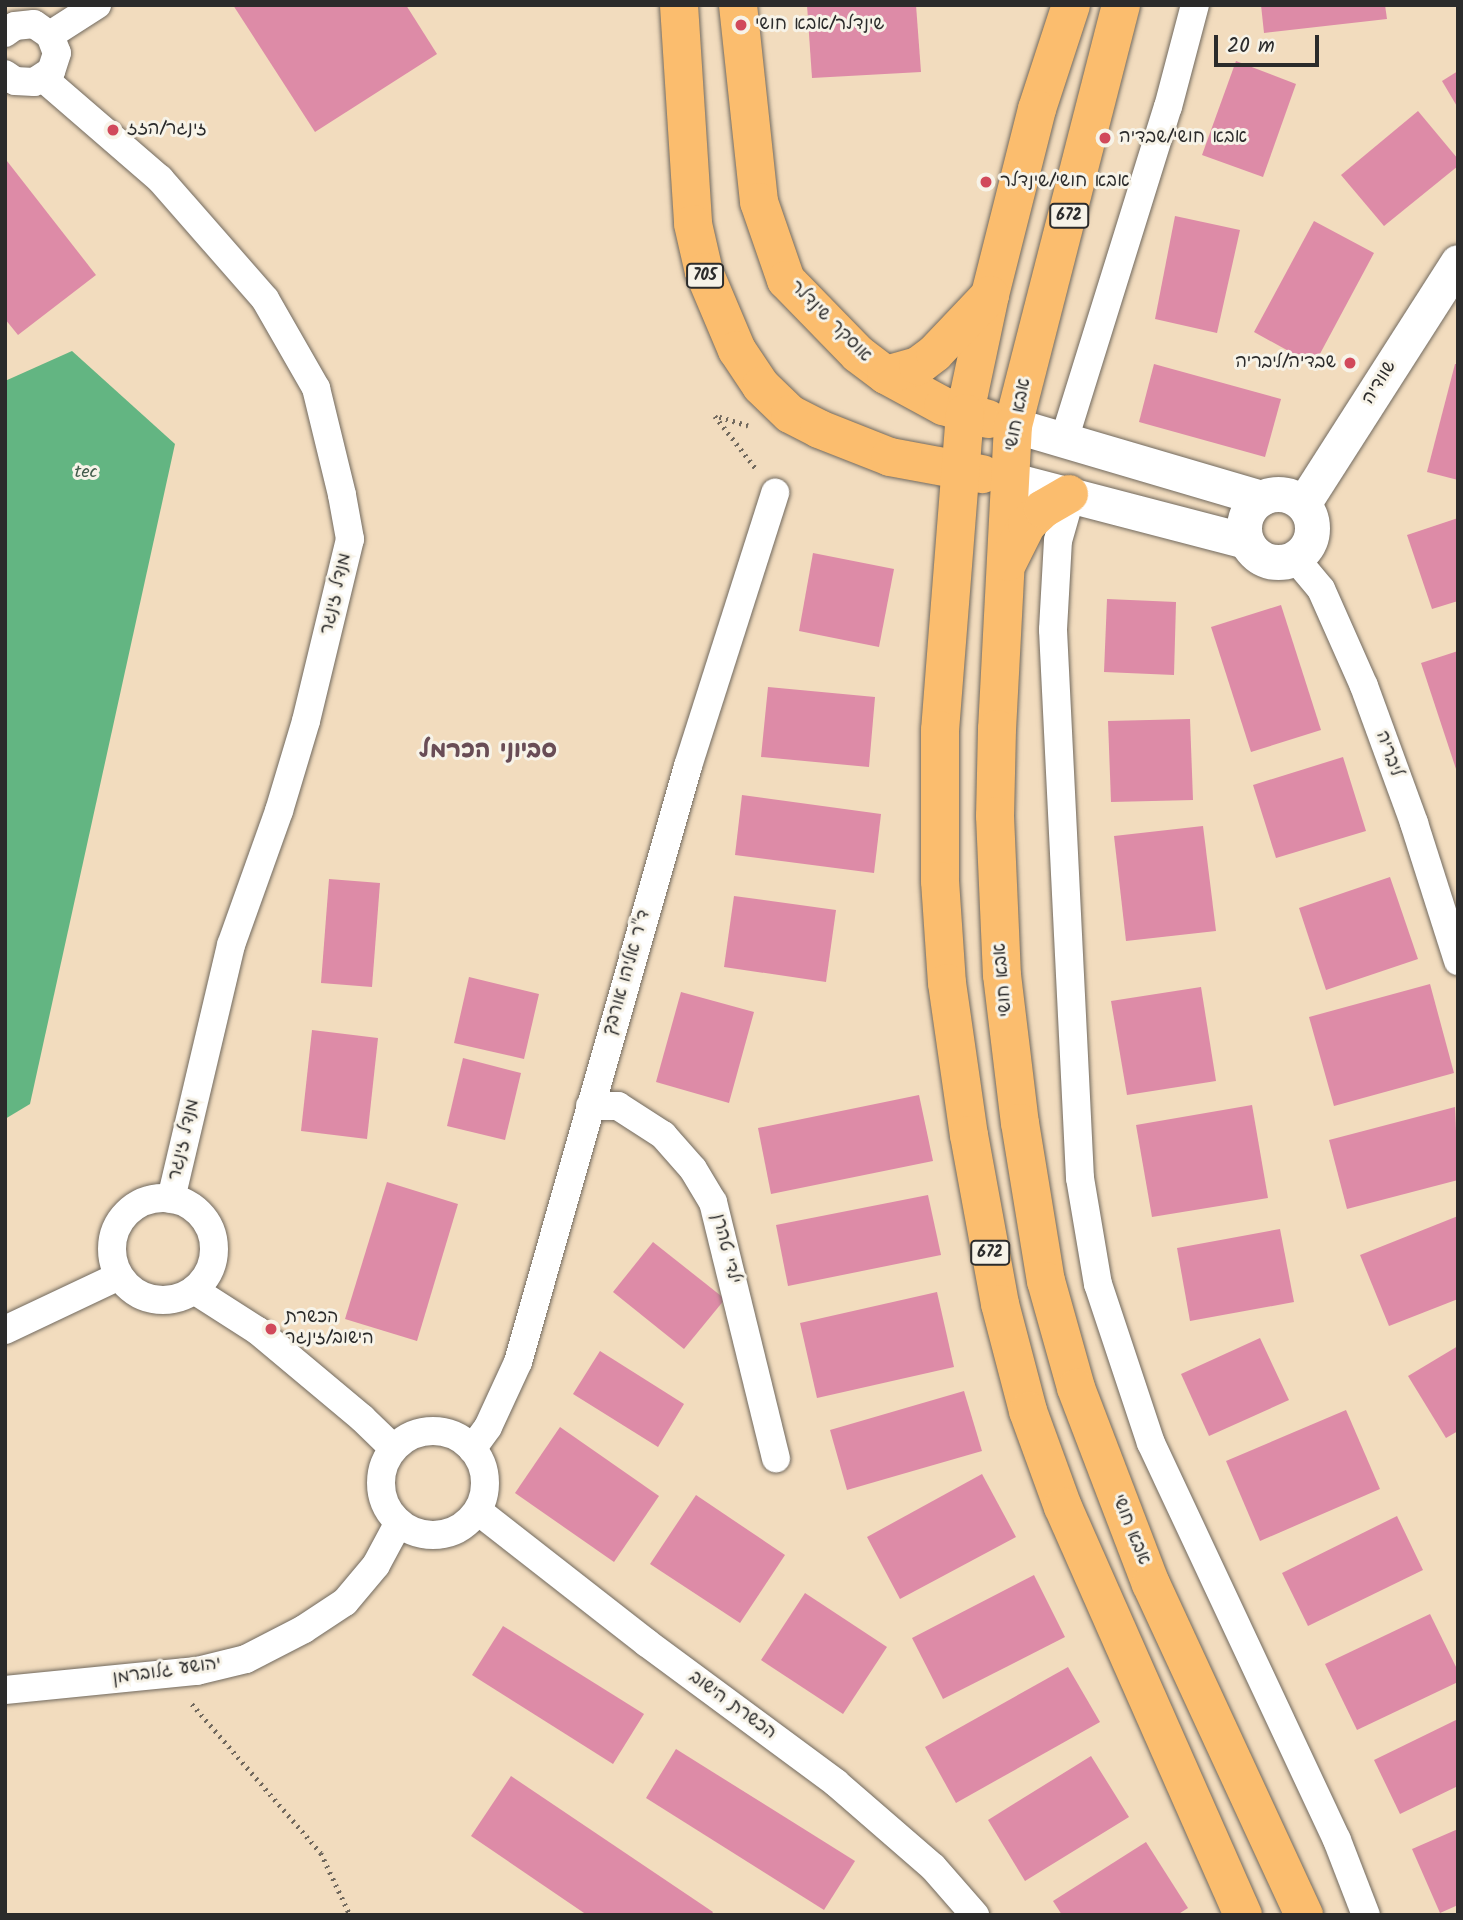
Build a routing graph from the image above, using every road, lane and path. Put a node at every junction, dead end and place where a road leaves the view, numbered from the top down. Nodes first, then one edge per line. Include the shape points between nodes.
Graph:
1 (97, 5) edge
2 (679, 5) edge
3 (737, 5) edge
4 (1071, 5) edge
5 (1121, 5) edge
6 (1195, 5) edge
7 (6, 31) edge
8 (50, 35) junction
9 (5, 74) edge
10 (43, 78) junction
11 (1458, 262) edge
12 (990, 295) junction
13 (886, 375) junction
14 (965, 413) junction
15 (1013, 425) junction
16 (1064, 440) junction
17 (890, 457) junction
18 (958, 470) junction
19 (1008, 479) junction
20 (775, 493) dead end
21 (1075, 496) junction
22 (1261, 498) junction
23 (1303, 504) junction
24 (1246, 541) junction
25 (953, 546) junction
26 (1296, 558) junction
27 (1006, 567) junction
28 (1458, 961) edge
29 (590, 1106) junction
30 (171, 1199) junction
31 (119, 1276) junction
32 (194, 1290) junction
33 (5, 1330) edge
34 (393, 1448) junction
35 (472, 1449) junction
36 (776, 1458) dead end
37 (478, 1511) junction
38 (398, 1524) junction
39 (167, 1675) junction
40 (5, 1690) edge
41 (349, 1915) edge
42 (975, 1915) edge
43 (1243, 1915) edge
44 (1304, 1915) edge
45 (1366, 1915) edge

1 - 8 street
2 - 17 main road, 705 via 694,224 704,272 721,319 761,386 790,414
3 - 13 main road, אוסקר שינדלר via 759,202 786,280 858,354
4 - 12 main road, 672 via 1037,109
5 - 15 main road, אבא חושי / 672
6 - 16 street via 1168,107
7 - 8 street via 24,23
8 - 10 street via 57,53 51,71
9 - 10 street via 24,83
10 - 30 street, מנדל זינגר via 160,179 265,299 316,388 350,538 306,721 231,945
11 - 23 street, שוודיה
12 - 13 main road via 927,359
12 - 14 main road, 672
13 - 14 main road, אוסקר שינדלר
14 - 15 main road, אוסקר שינדלר
14 - 18 main road, 672
15 - 16 street
15 - 19 main road, אבא חושי / 672
16 - 22 street
17 - 18 main road
17 - 25 main road, 705 via 929,491 943,513
18 - 19 main road
18 - 25 main road, 672
19 - 21 street
19 - 27 main road, אבא חושי / 672
20 - 29 street, ד"ר אליהו אורבך via 688,766
21 - 24 street
21 - 27 main road via 1043,509 1027,524
21 - 45 street via 1058,540 1053,631 1080,1178 1098,1283 1151,1443 1337,1839
22 - 23 street via 1283,494
22 - 24 street via 1244,521
23 - 26 street via 1312,533
24 - 26 street via 1262,558
25 - 43 main road, 672 via 940,730 940,881 947,983 1000,1304 1028,1411 1063,1507
26 - 28 street, ליבריה via 1321,589 1364,687
27 - 44 main road, אבא חושי / 672 via 996,804 1002,975 1046,1281 1076,1388 1151,1584
29 - 35 street, ד"ר אליהו אורבך via 518,1362 488,1427
29 - 36 street, ילדי טהרן via 618,1107 663,1135 693,1169 713,1202
30 - 31 street via 139,1204 126,1214 112,1243
30 - 32 street via 187,1204 210,1229 213,1263
31 - 32 street via 145,1297 170,1300
31 - 33 street
32 - 34 street via 258,1331
34 - 35 street via 415,1433 434,1431 458,1437
34 - 38 street via 381,1469 380,1488 382,1500
35 - 37 street via 485,1478
37 - 38 street via 462,1528 438,1536 420,1535
37 - 42 street, הכשרת הישוב via 835,1783 933,1867
38 - 39 street, יהושע גלוברמן via 376,1565 345,1602 304,1629 246,1659
39 - 40 street, יהושע גלוברמן
39 - 41 path via 321,1853

